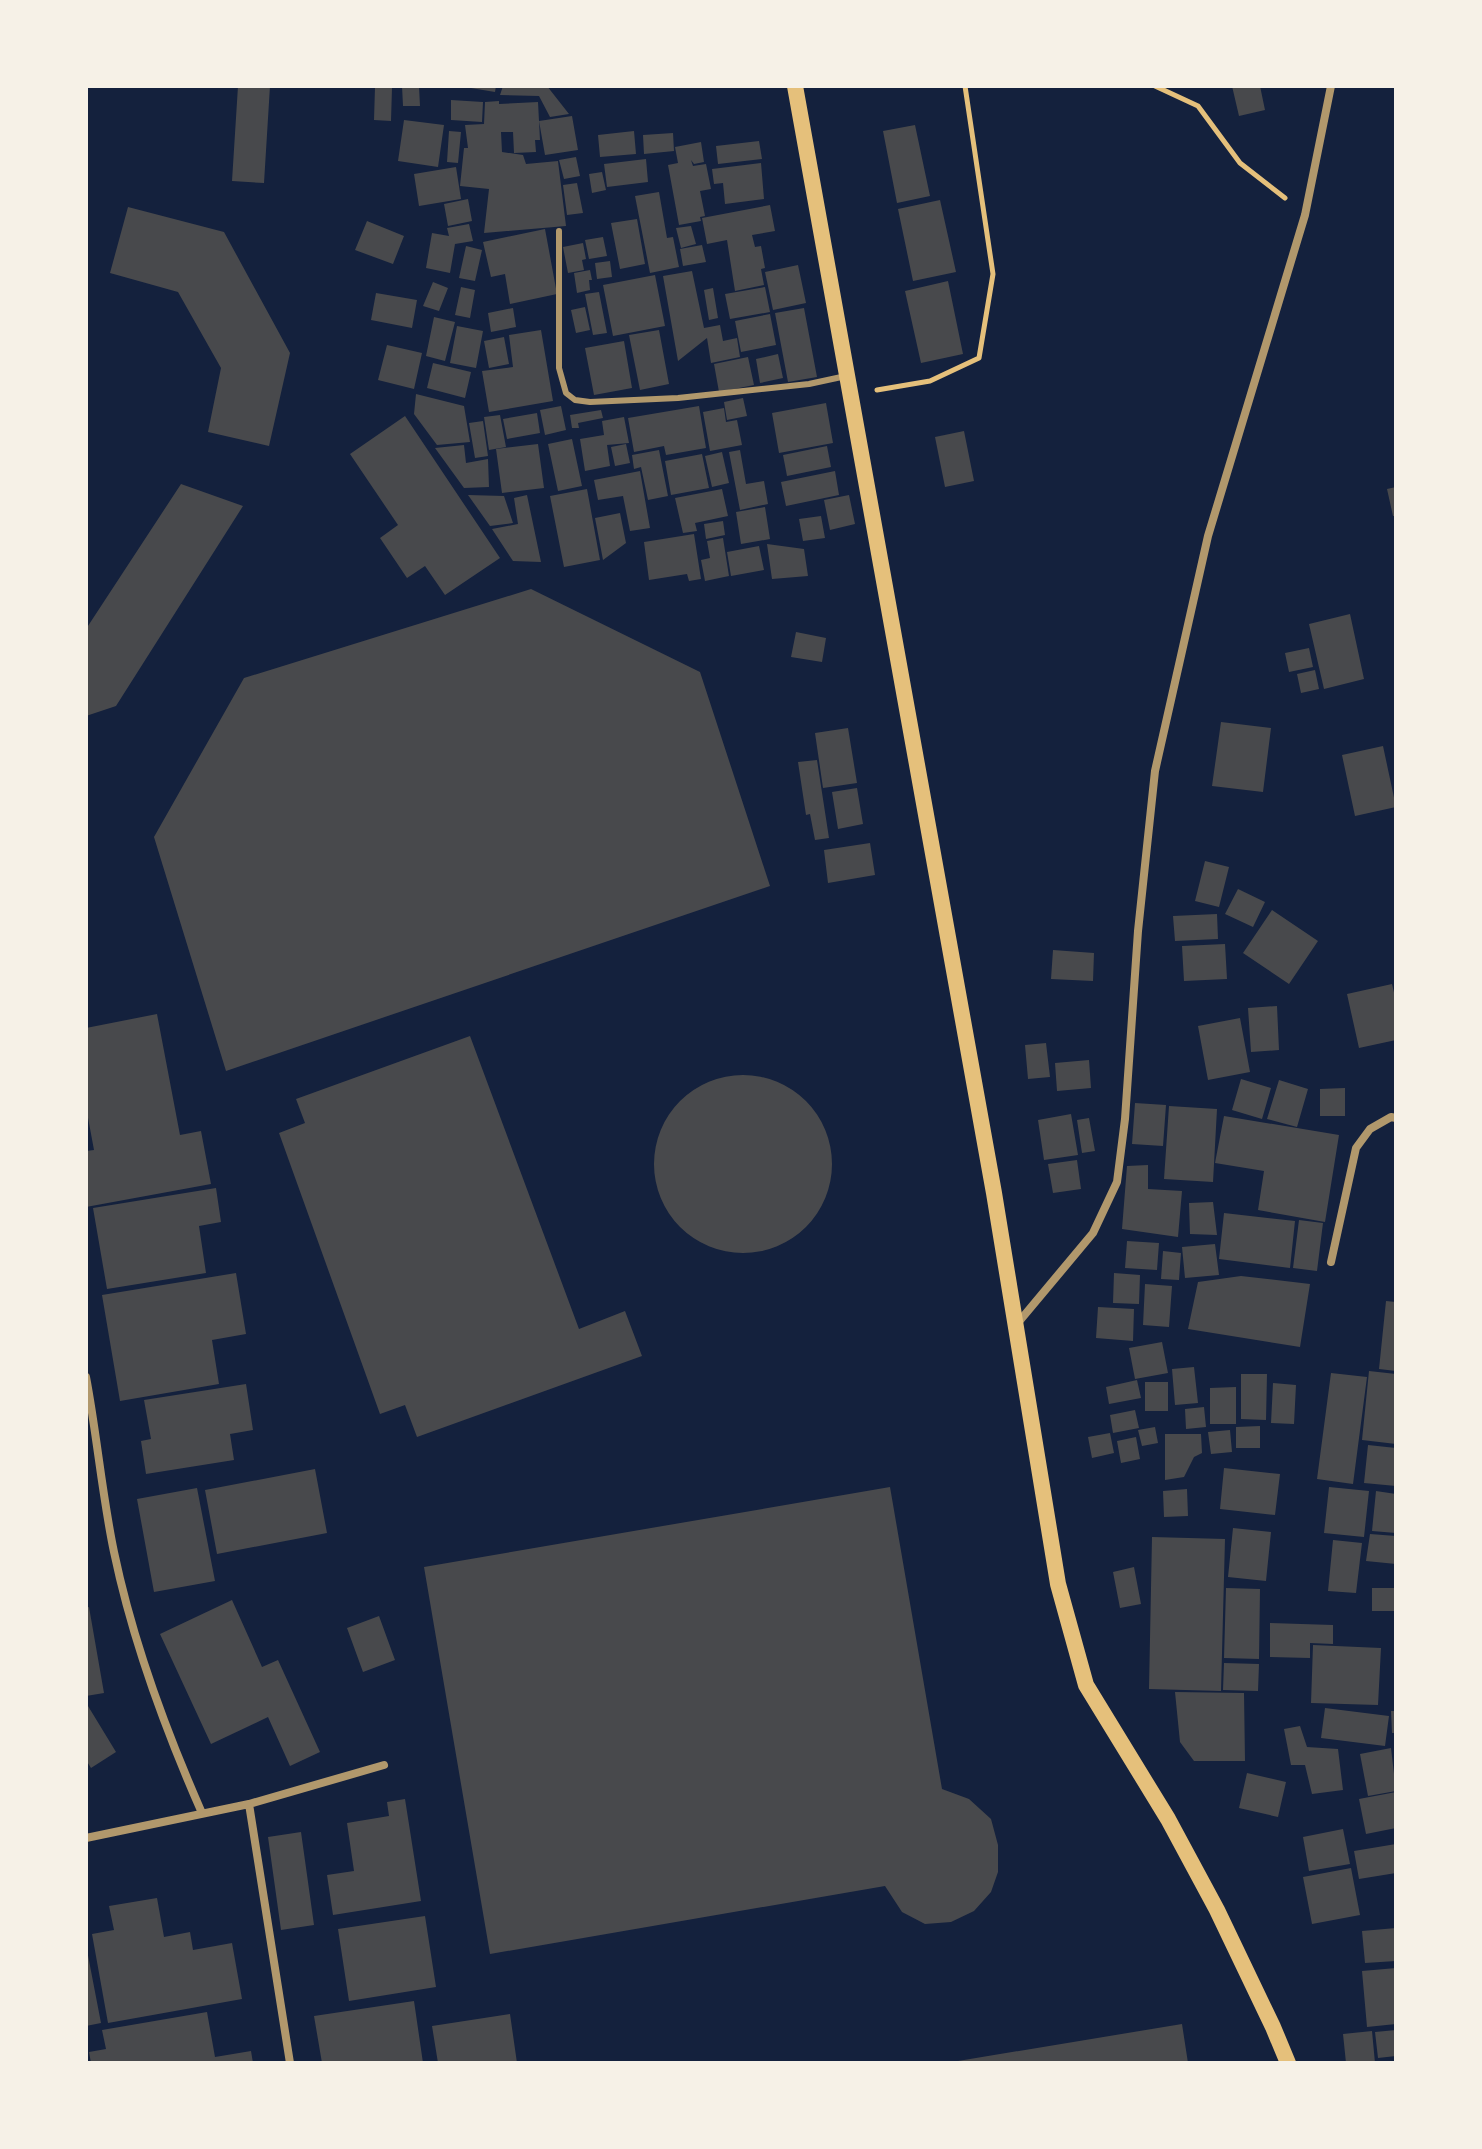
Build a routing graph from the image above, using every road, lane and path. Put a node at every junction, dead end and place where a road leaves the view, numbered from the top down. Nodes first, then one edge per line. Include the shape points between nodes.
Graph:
1 (795, 86) edge
2 (965, 86) edge
3 (1155, 86) edge
4 (1331, 86) edge
5 (1305, 215) junction
6 (559, 231) dead end
7 (846, 376) junction
8 (895, 386) dead end
9 (1396, 1118) edge
10 (1331, 1262) dead end
11 (1016, 1325) junction
12 (86, 1377) edge
13 (384, 1765) dead end
14 (249, 1804) junction
15 (202, 1813) junction
16 (86, 1838) edge
17 (290, 2063) edge
18 (1288, 2063) edge

1 - 7 main road
2 - 8 path via 993,274 979,358 930,381
3 - 5 path via 1198,106 1240,163
4 - 5 street
5 - 11 street via 1208,536 1155,771 1117,1182 1093,1233
6 - 7 lane via 559,368 566,393 575,400 678,398
7 - 11 main road
9 - 10 street via 1370,1129 1356,1148
11 - 18 main road via 1058,1584 1086,1685 1217,1910
12 - 15 street via 114,1552 140,1654
13 - 14 street
14 - 15 street
14 - 17 street
15 - 16 street

